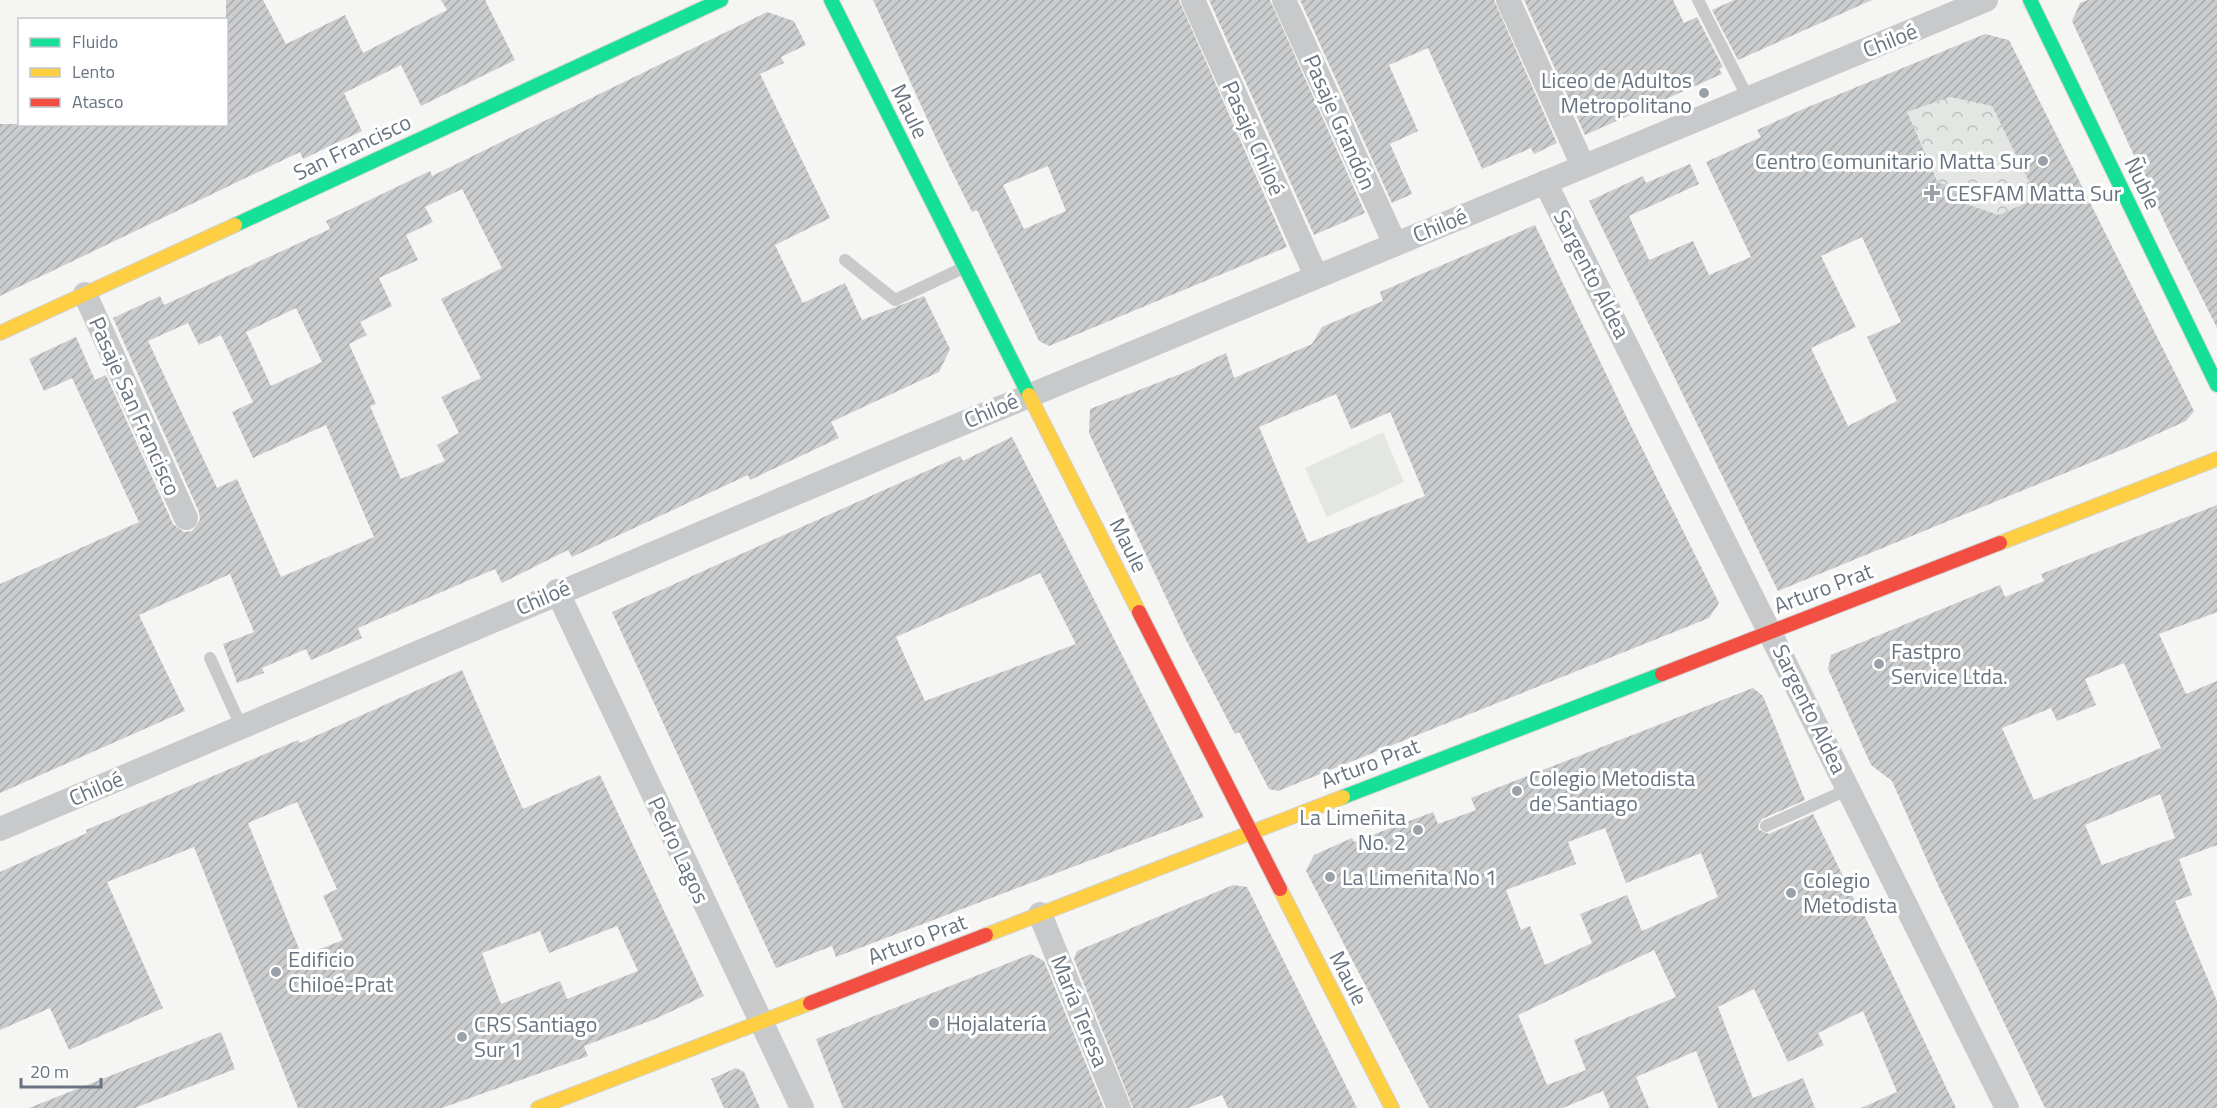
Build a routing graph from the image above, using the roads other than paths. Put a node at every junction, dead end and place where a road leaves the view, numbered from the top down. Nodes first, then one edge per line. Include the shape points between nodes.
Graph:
1 (721, 0) edge
2 (831, 0) edge
3 (1192, 0) edge
4 (1284, 0) edge
5 (1508, 0) edge
6 (1698, 0) edge
7 (1986, 0) edge
8 (2030, 0) edge
9 (1748, 98) junction
10 (1583, 166) junction
11 (1545, 182) junction
12 (1395, 244) junction
13 (845, 260) dead end
14 (964, 267) junction
15 (1316, 276) junction
16 (85, 294) junction
17 (0, 333) edge
18 (2217, 385) edge
19 (1028, 394) junction
20 (2217, 459) edge
21 (186, 518) dead end
22 (557, 591) junction
23 (1771, 631) junction
24 (210, 658) dead end
25 (241, 726) junction
26 (1849, 789) junction
27 (1766, 826) dead end
28 (0, 829) edge
29 (1251, 832) junction
30 (1040, 914) junction
31 (761, 1022) junction
32 (538, 1108) edge
33 (802, 1108) edge
34 (1119, 1108) edge
35 (1392, 1108) edge
36 (2007, 1108) edge

1 - 16 street, San Francisco
2 - 14 street, Maule
3 - 15 street, Pasaje Chiloé
4 - 12 street, Pasaje Grandón
5 - 10 street
6 - 9 lane
7 - 9 street, Chiloé
8 - 18 street, Ñuble
9 - 10 street, Chiloé
10 - 11 street, Chiloé
11 - 12 street, Chiloé
11 - 23 street, Sargento Aldea
12 - 15 street, Chiloé
13 - 14 lane via 895,300
14 - 19 street, Maule
15 - 19 street, Chiloé
16 - 17 street, San Francisco
16 - 21 street, Pasaje San Francisco
19 - 22 street, Chiloé
19 - 29 street, Maule
20 - 23 street, Arturo Prat
22 - 25 street, Chiloé
22 - 31 street, Pedro Lagos
23 - 26 street, Sargento Aldea
23 - 29 street, Arturo Prat
24 - 25 lane
25 - 28 street, Chiloé
26 - 27 lane
26 - 36 street, Sargento Aldea
29 - 30 street, Arturo Prat
29 - 35 street, Maule
30 - 31 street, Arturo Prat
30 - 34 street, María Teresa
31 - 32 street, Arturo Prat
31 - 33 street, Pedro Lagos

